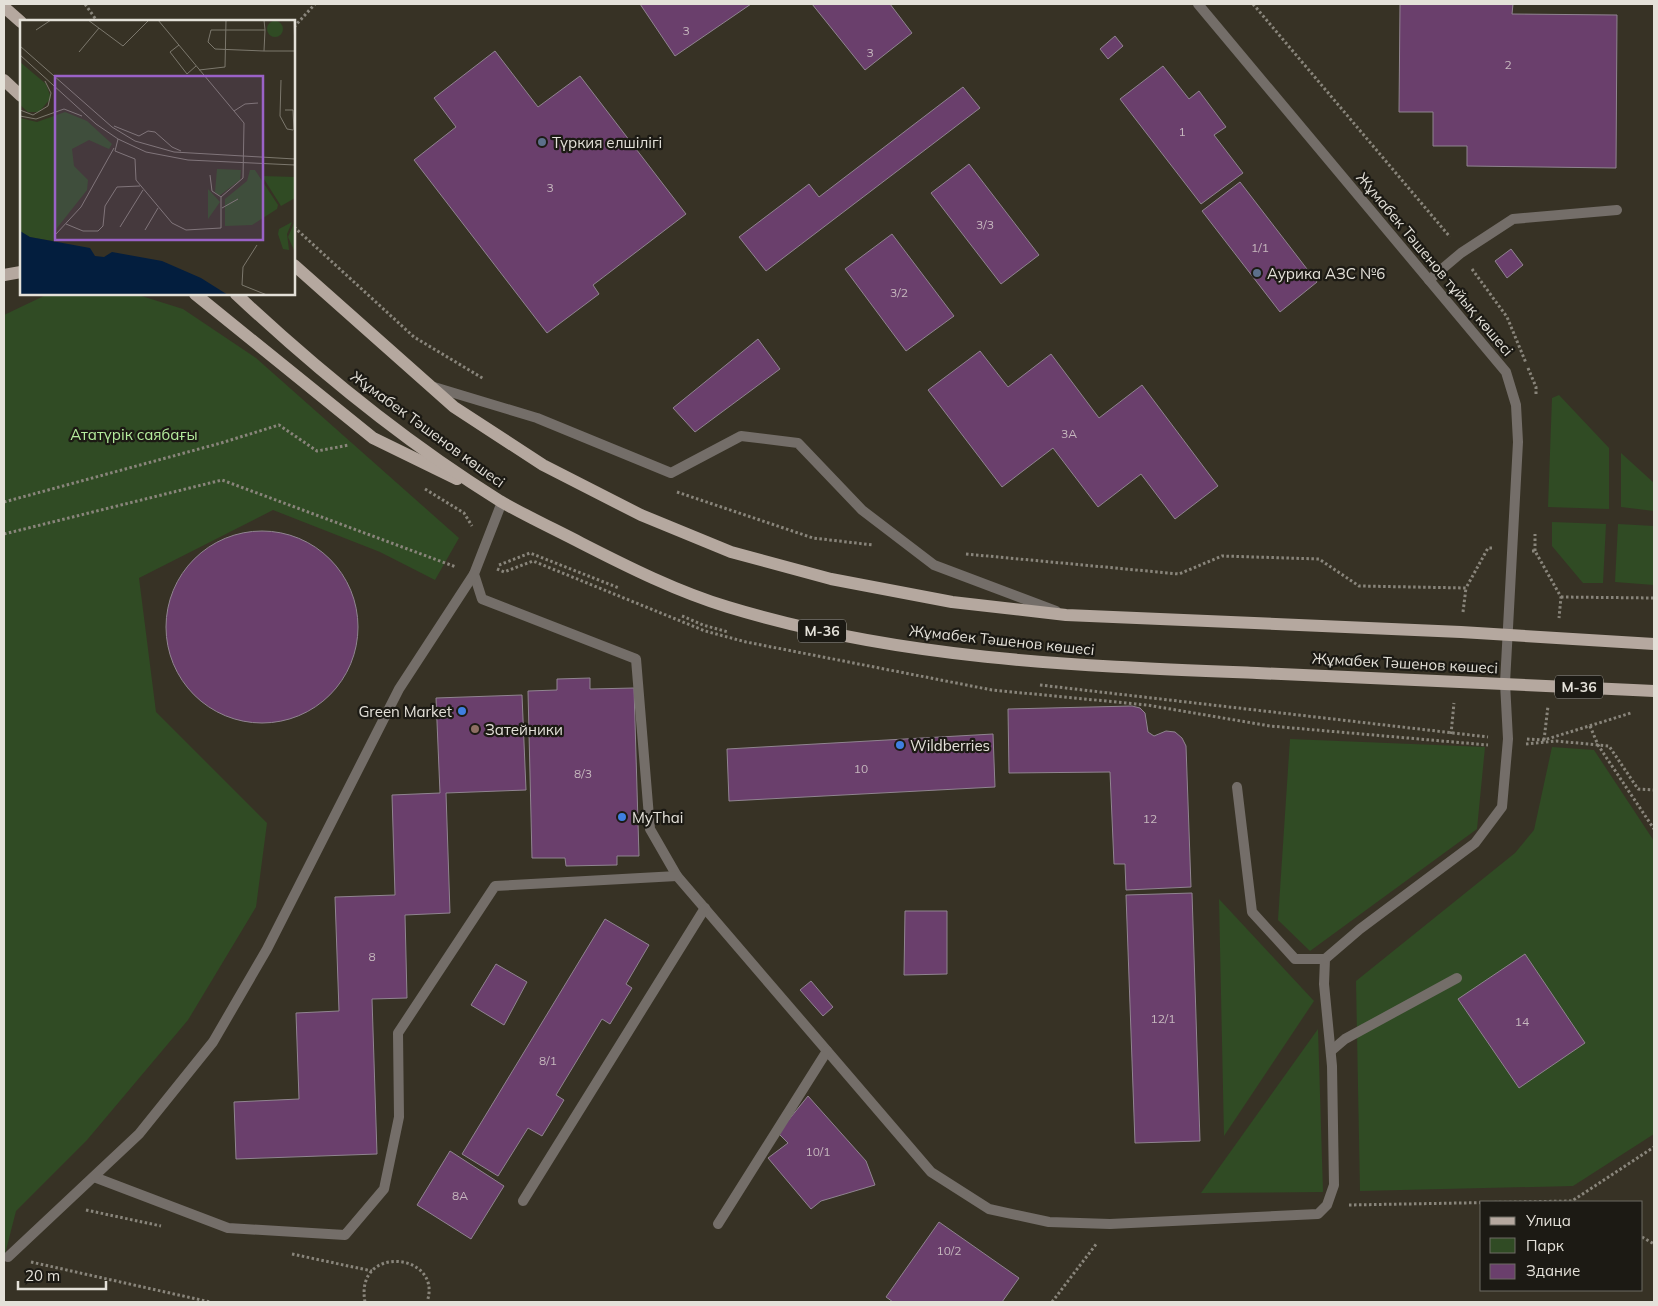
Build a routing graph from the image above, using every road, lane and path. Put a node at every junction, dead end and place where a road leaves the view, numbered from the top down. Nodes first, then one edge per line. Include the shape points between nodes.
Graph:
1 (85, 4) edge
2 (315, 4) edge
3 (1198, 4) edge
4 (4, 6) edge
5 (96, 20) edge
6 (20, 21) edge
7 (295, 26) edge
8 (4, 80) edge
9 (20, 95) edge
10 (1618, 210) dead end
11 (295, 228) edge
12 (295, 266) edge
13 (20, 272) edge
14 (4, 275) edge
15 (1429, 280) junction
16 (196, 295) edge
17 (237, 295) edge
18 (489, 382) dead end
19 (430, 386) junction
20 (351, 445) dead end
21 (424, 489) dead end
22 (672, 490) dead end
23 (4, 502) edge
24 (502, 502) junction
25 (464, 513) dead end
26 (4, 534) edge
27 (877, 545) dead end
28 (1513, 549) junction
29 (963, 554) dead end
30 (474, 574) junction
31 (1654, 598) edge
32 (1066, 615) junction
33 (1509, 636) junction
34 (1654, 644) edge
35 (1505, 683) junction
36 (1654, 691) edge
37 (1640, 710) dead end
38 (1590, 726) junction
39 (1544, 740) dead end
40 (1237, 787) dead end
41 (1654, 829) edge
42 (677, 876) junction
43 (705, 908) junction
44 (1325, 960) junction
45 (1457, 978) dead end
46 (827, 1051) junction
47 (1331, 1051) junction
48 (1654, 1147) edge
49 (94, 1177) junction
50 (523, 1201) dead end
51 (1574, 1201) edge
52 (1480, 1203) edge
53 (1327, 1205) junction
54 (718, 1224) dead end
55 (1110, 1224) junction
56 (8, 1257) joint
57 (210, 1302) edge
58 (365, 1302) edge
59 (427, 1302) edge
60 (1052, 1302) edge

1 - 5 path
2 - 7 path
3 - 15 street, Жұмабек Тәшенов тұйық көшесі
4 - 6 main road
8 - 9 main road
10 - 15 street via 1513,219 1461,253
11 - 18 path via 414,337
12 - 19 main road
13 - 14 main road
15 - 28 street, Жұмабек Тәшенов тұйық көшесі via 1506,372 1516,405 1518,442
16 - 24 main road via 373,438
17 - 24 main road, Жұмабек Тәшенов көшесі / M-36 via 340,386 423,450
19 - 32 main road via 454,407 543,465 641,515 731,552 831,579 952,602
19 - 32 street via 537,418 670,473 741,436 798,443 862,510 934,565
20 - 23 path via 317,451 279,425
21 - 25 path
22 - 27 path via 813,538
24 - 30 street
24 - 35 main road, Жұмабек Тәшенов көшесі / M-36 via 646,574 726,606 830,633 943,653 1062,665
26 - 30 path via 222,480
28 - 29 path via 1488,548 1466,588 1359,586 1319,559 1222,556 1179,574
28 - 31 path via 1535,551 1561,597
28 - 33 street, Жұмабек Тәшенов тұйық көшесі
30 - 42 street via 482,598 636,659 650,829
30 - 49 street via 399,689 267,949 212,1042 139,1134
32 - 33 main road
33 - 34 main road
33 - 35 street, Жұмабек Тәшенов тұйық көшесі
35 - 36 main road, Жұмабек Тәшенов көшесі / M-36
35 - 44 street, Жұмабек Тәшенов тұйық көшесі via 1508,739 1502,807 1475,843 1360,929
37 - 38 path
38 - 39 path
38 - 41 path via 1598,745
40 - 44 street via 1252,912 1295,960
42 - 43 street
42 - 49 street via 495,886 398,1033 399,1117 384,1189 345,1235 228,1228
43 - 46 street
43 - 50 street
44 - 47 street via 1324,984
45 - 47 street via 1346,1039
46 - 54 street
46 - 55 street via 931,1172 988,1209 1049,1222
47 - 53 street via 1334,1184
48 - 51 path
49 - 56 street
52 - 53 path
53 - 55 street via 1318,1214
55 - 60 path
56 - 57 path
58 - 59 path via 363,1291 372,1271 380,1264 400,1260 410,1264 425,1278

